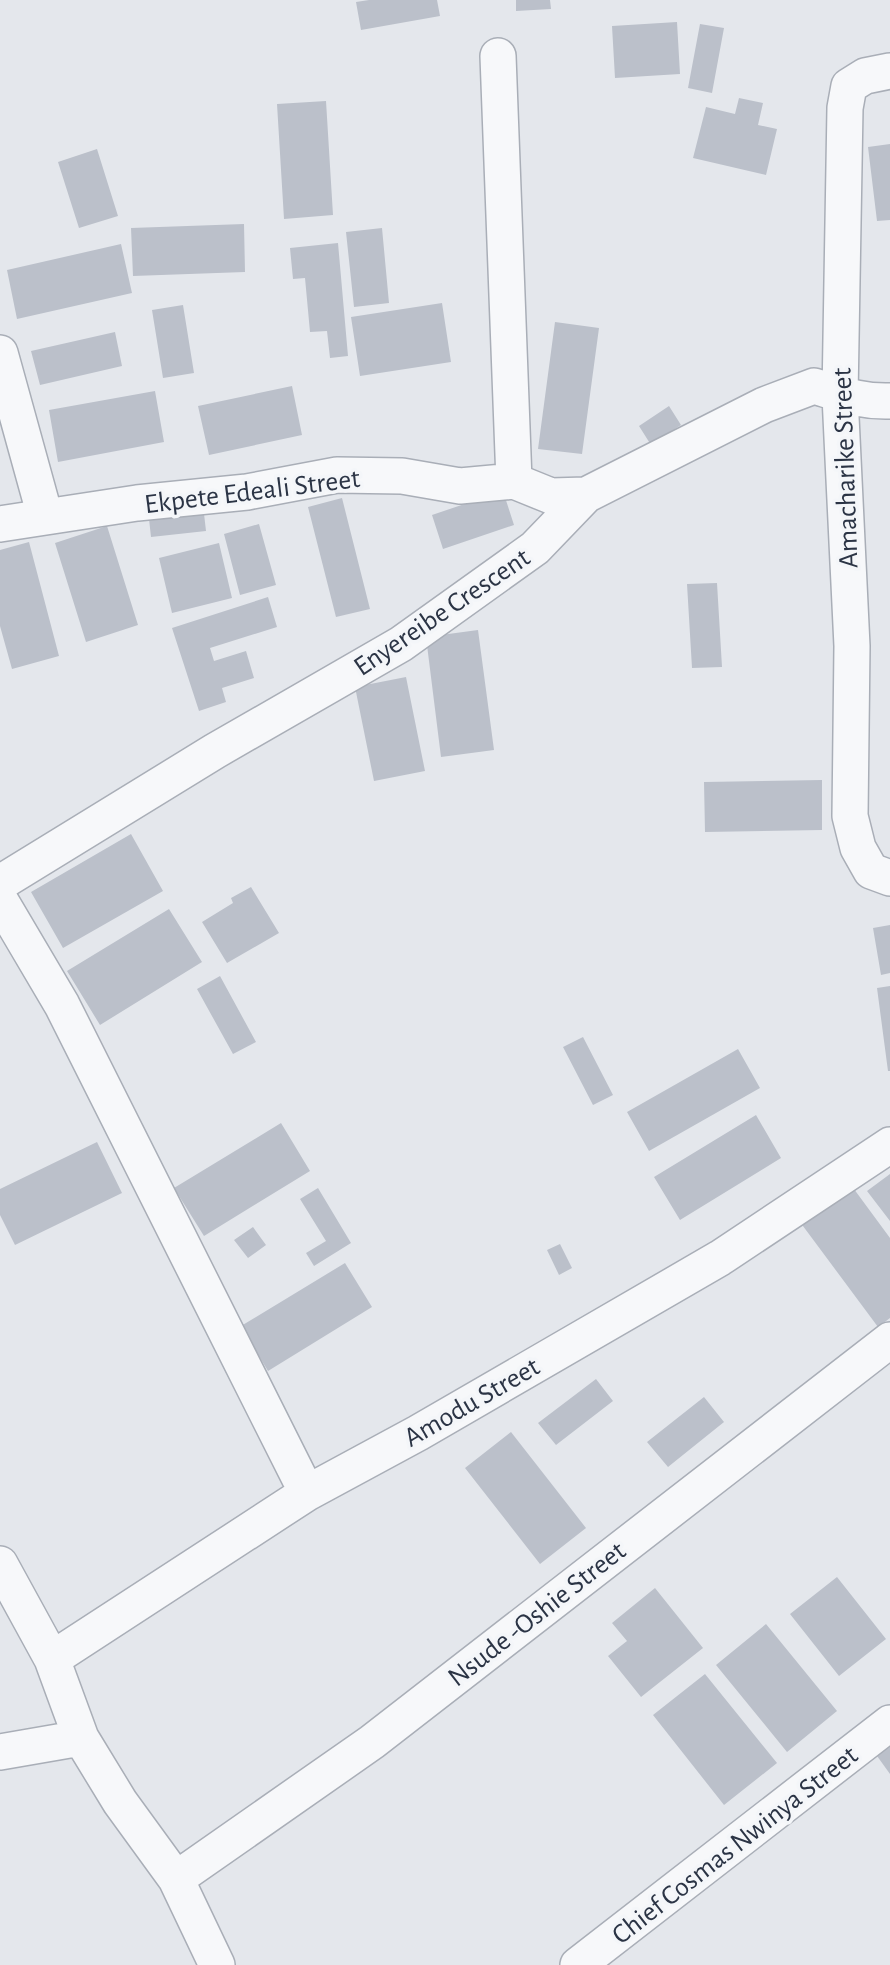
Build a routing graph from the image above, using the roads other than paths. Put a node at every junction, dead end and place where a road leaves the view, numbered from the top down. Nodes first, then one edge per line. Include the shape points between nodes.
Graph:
1 (498, 56) dead end
2 (890, 71) edge
3 (0, 353) edge
4 (840, 396) junction
5 (890, 401) edge
6 (514, 481) junction
7 (586, 495) junction
8 (45, 516) junction
9 (0, 524) edge
10 (890, 878) edge
11 (0, 883) edge
12 (0, 900) edge
13 (890, 1145) edge
14 (890, 1340) edge
15 (307, 1493) junction
16 (0, 1564) edge
17 (52, 1659) junction
18 (890, 1723) edge
19 (81, 1738) junction
20 (0, 1752) edge
21 (176, 1879) junction
22 (217, 1965) edge
23 (578, 1965) edge

1 - 6 street
2 - 4 street, Amacharike Street via 865,76 849,86 845,108
3 - 8 street
4 - 5 street, Enyereibe Crescent
4 - 7 street, Enyereibe Crescent via 814,386 783,397
4 - 10 street, Amacharike Street via 852,646 850,816 858,848 871,871
6 - 7 street, Ekpete Edeali Street via 551,496
6 - 8 street, Ekpete Edeali Street via 460,486 402,476 337,475 247,492
7 - 11 street, Enyereibe Crescent via 535,548 401,644
8 - 9 street, Ekpete Edeali Street
12 - 15 street via 62,1005
13 - 15 street, Amodu Street via 720,1258
14 - 21 street, Nsude -Oshie Street via 372,1742
15 - 17 street, Amodu Street
16 - 17 street
17 - 19 street
18 - 23 street, Chief Cosmas Nwinya Street
19 - 20 street
19 - 21 street
21 - 22 street

